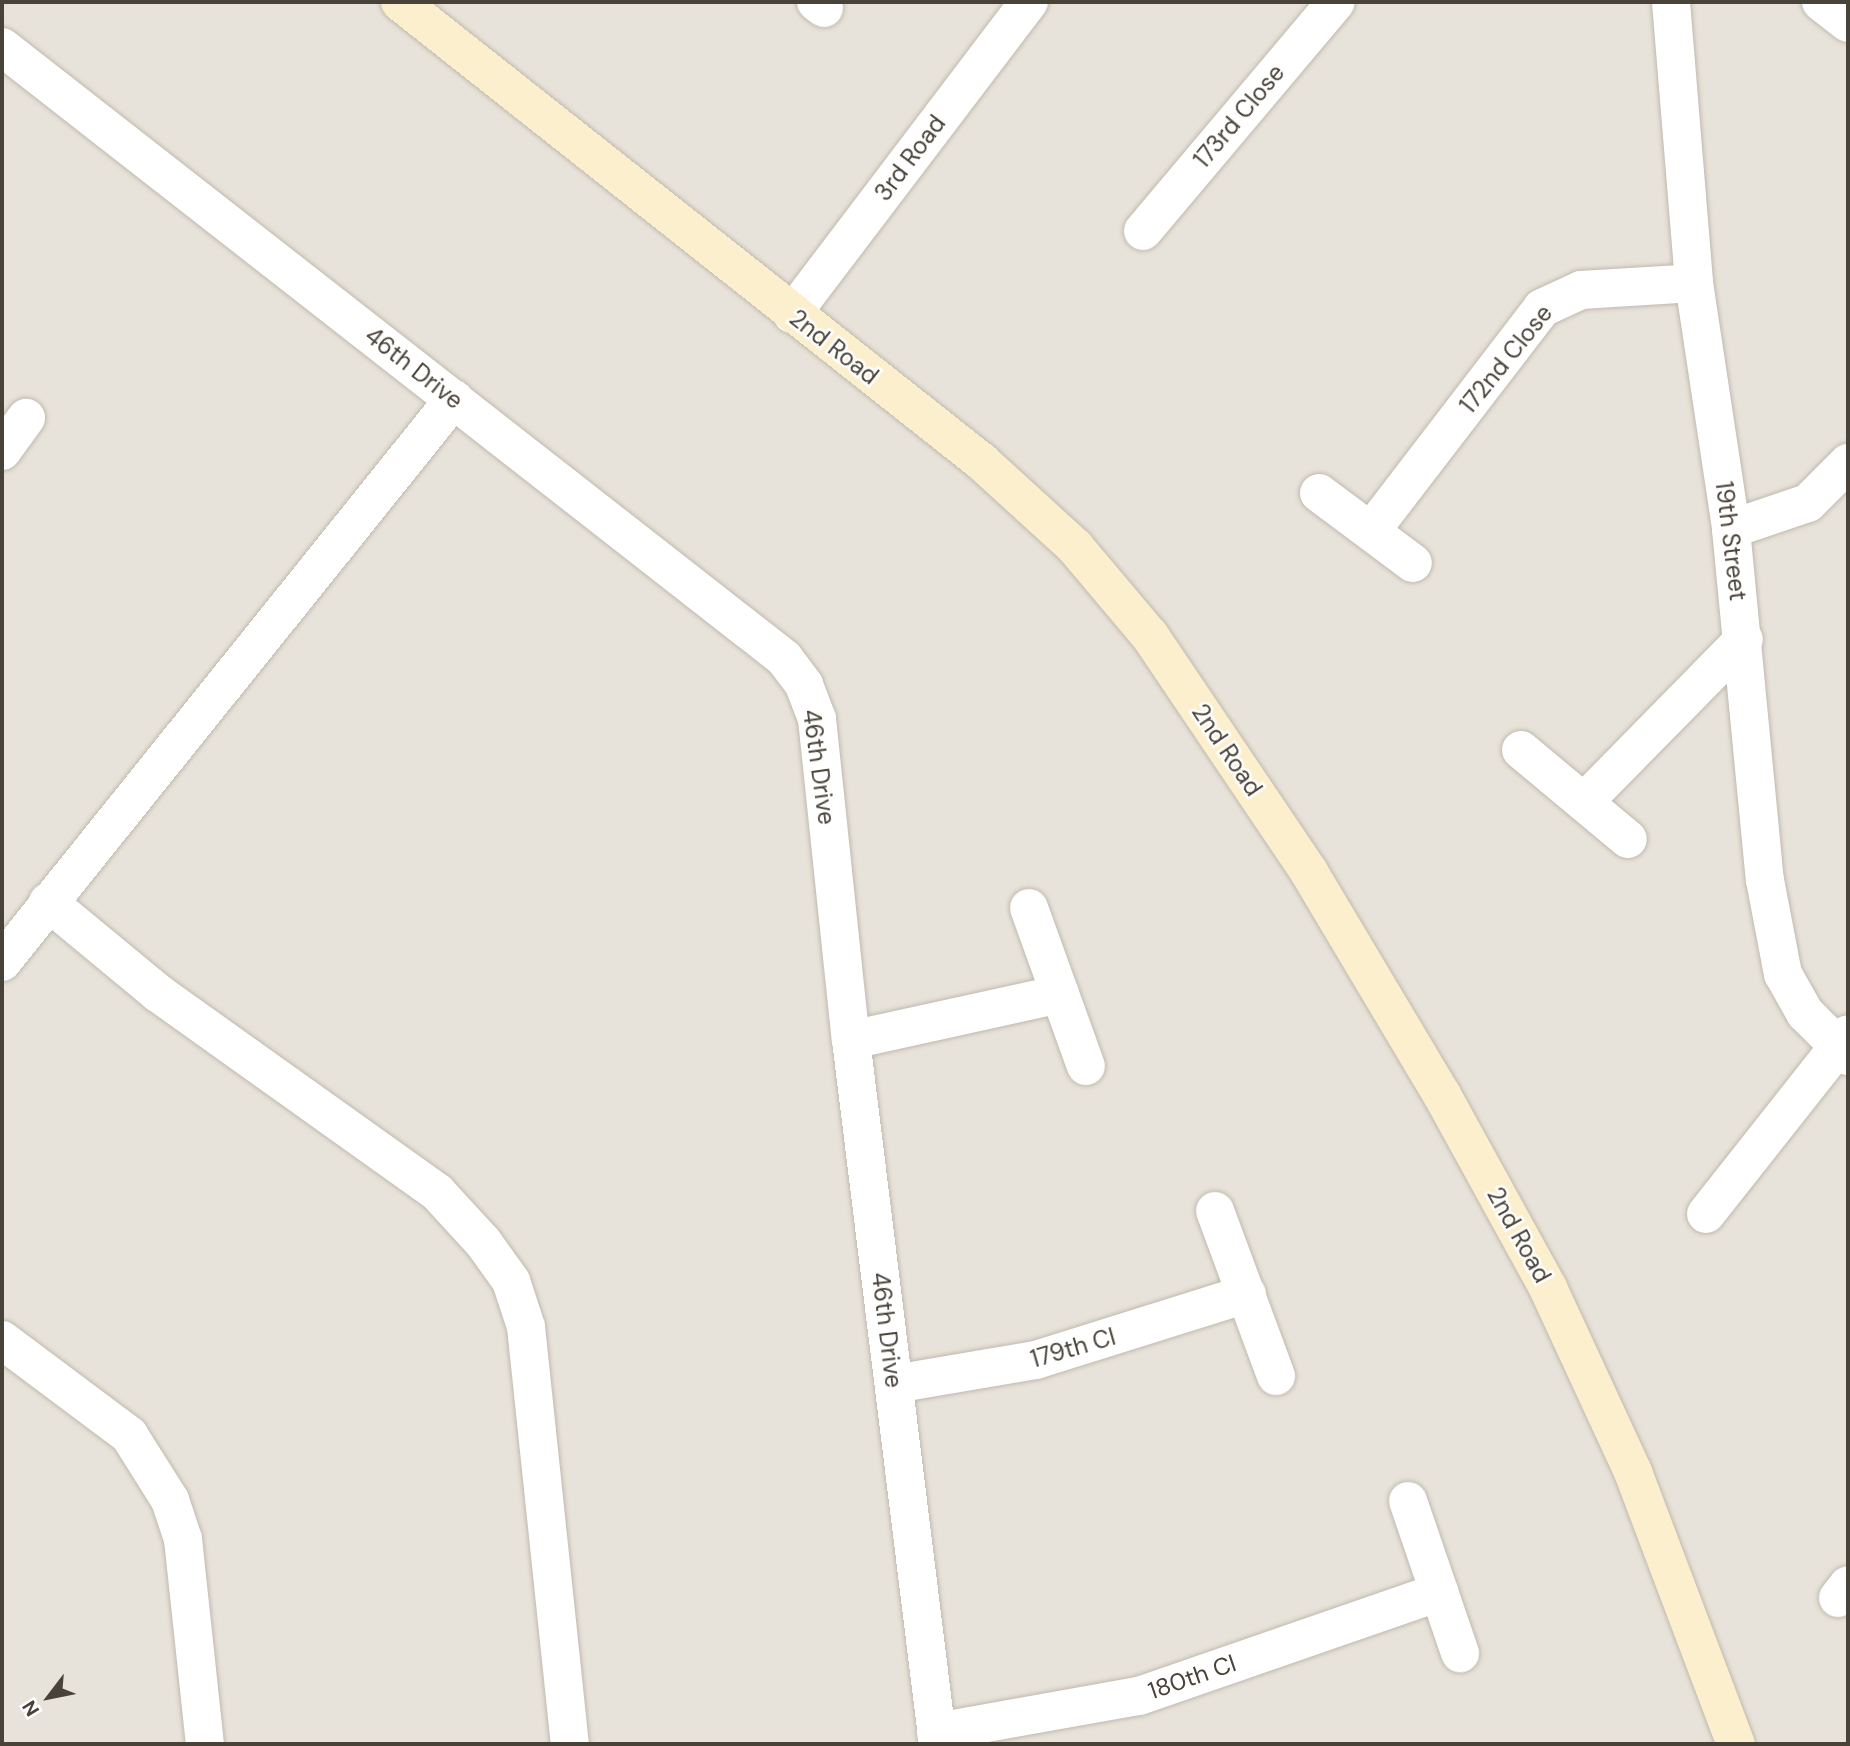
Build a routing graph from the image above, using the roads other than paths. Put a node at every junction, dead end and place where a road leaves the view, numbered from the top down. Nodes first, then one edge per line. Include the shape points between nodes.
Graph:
1 (400, 2) edge
2 (1029, 2) edge
3 (1336, 2) edge
4 (1671, 2) edge
5 (1821, 2) edge
6 (1848, 23) edge
7 (2, 47) edge
8 (1143, 231) dead end
9 (1694, 283) junction
10 (792, 314) junction
11 (454, 399) junction
12 (26, 418) dead end
13 (2, 451) edge
14 (1848, 463) edge
15 (1320, 494) dead end
16 (1731, 529) junction
17 (1371, 531) junction
18 (1413, 563) dead end
19 (1744, 639) junction
20 (1521, 750) dead end
21 (1584, 803) junction
22 (1628, 839) dead end
23 (48, 902) junction
24 (1029, 908) dead end
25 (2, 962) edge
26 (1060, 994) junction
27 (851, 1040) junction
28 (1845, 1046) edge
29 (1086, 1066) dead end
30 (1215, 1211) dead end
31 (1706, 1214) dead end
32 (1247, 1294) junction
33 (2, 1340) edge
34 (1276, 1376) dead end
35 (894, 1384) junction
36 (1408, 1501) dead end
37 (1439, 1592) junction
38 (1460, 1653) dead end
39 (937, 1738) edge
40 (205, 1744) edge
41 (569, 1744) edge
42 (1736, 1744) edge

1 - 10 street, 2nd Road
2 - 10 street, 3rd Road
3 - 8 street, 173rd Close
4 - 9 street, 19th Street
5 - 6 street
7 - 11 street, 46th Drive
9 - 16 street, 19th Street
9 - 17 street, 172nd Close via 1581,290 1542,308
10 - 42 street, 2nd Road via 982,462 1075,547 1150,636 1309,872 1442,1095 1548,1288 1633,1472
11 - 23 street
11 - 27 street, 46th Drive via 784,658 804,685 817,719
12 - 13 street
14 - 16 street via 1808,503
15 - 17 street
16 - 19 street, 19th Street
17 - 18 street
19 - 21 street
19 - 28 street, 19th Street via 1765,880 1783,974 1805,1013
20 - 21 street
21 - 22 street
23 - 25 street
23 - 41 street via 159,993 437,1192 511,1281 526,1326
24 - 26 street
26 - 27 street
26 - 29 street
27 - 35 street, 46th Drive
28 - 31 street
30 - 32 street
32 - 34 street
32 - 35 street, 179th Cl via 1036,1360
33 - 40 street via 129,1435 170,1500 183,1539
35 - 39 street, 46th Drive
36 - 37 street
37 - 38 street
37 - 39 street, 180th Cl via 1139,1696

